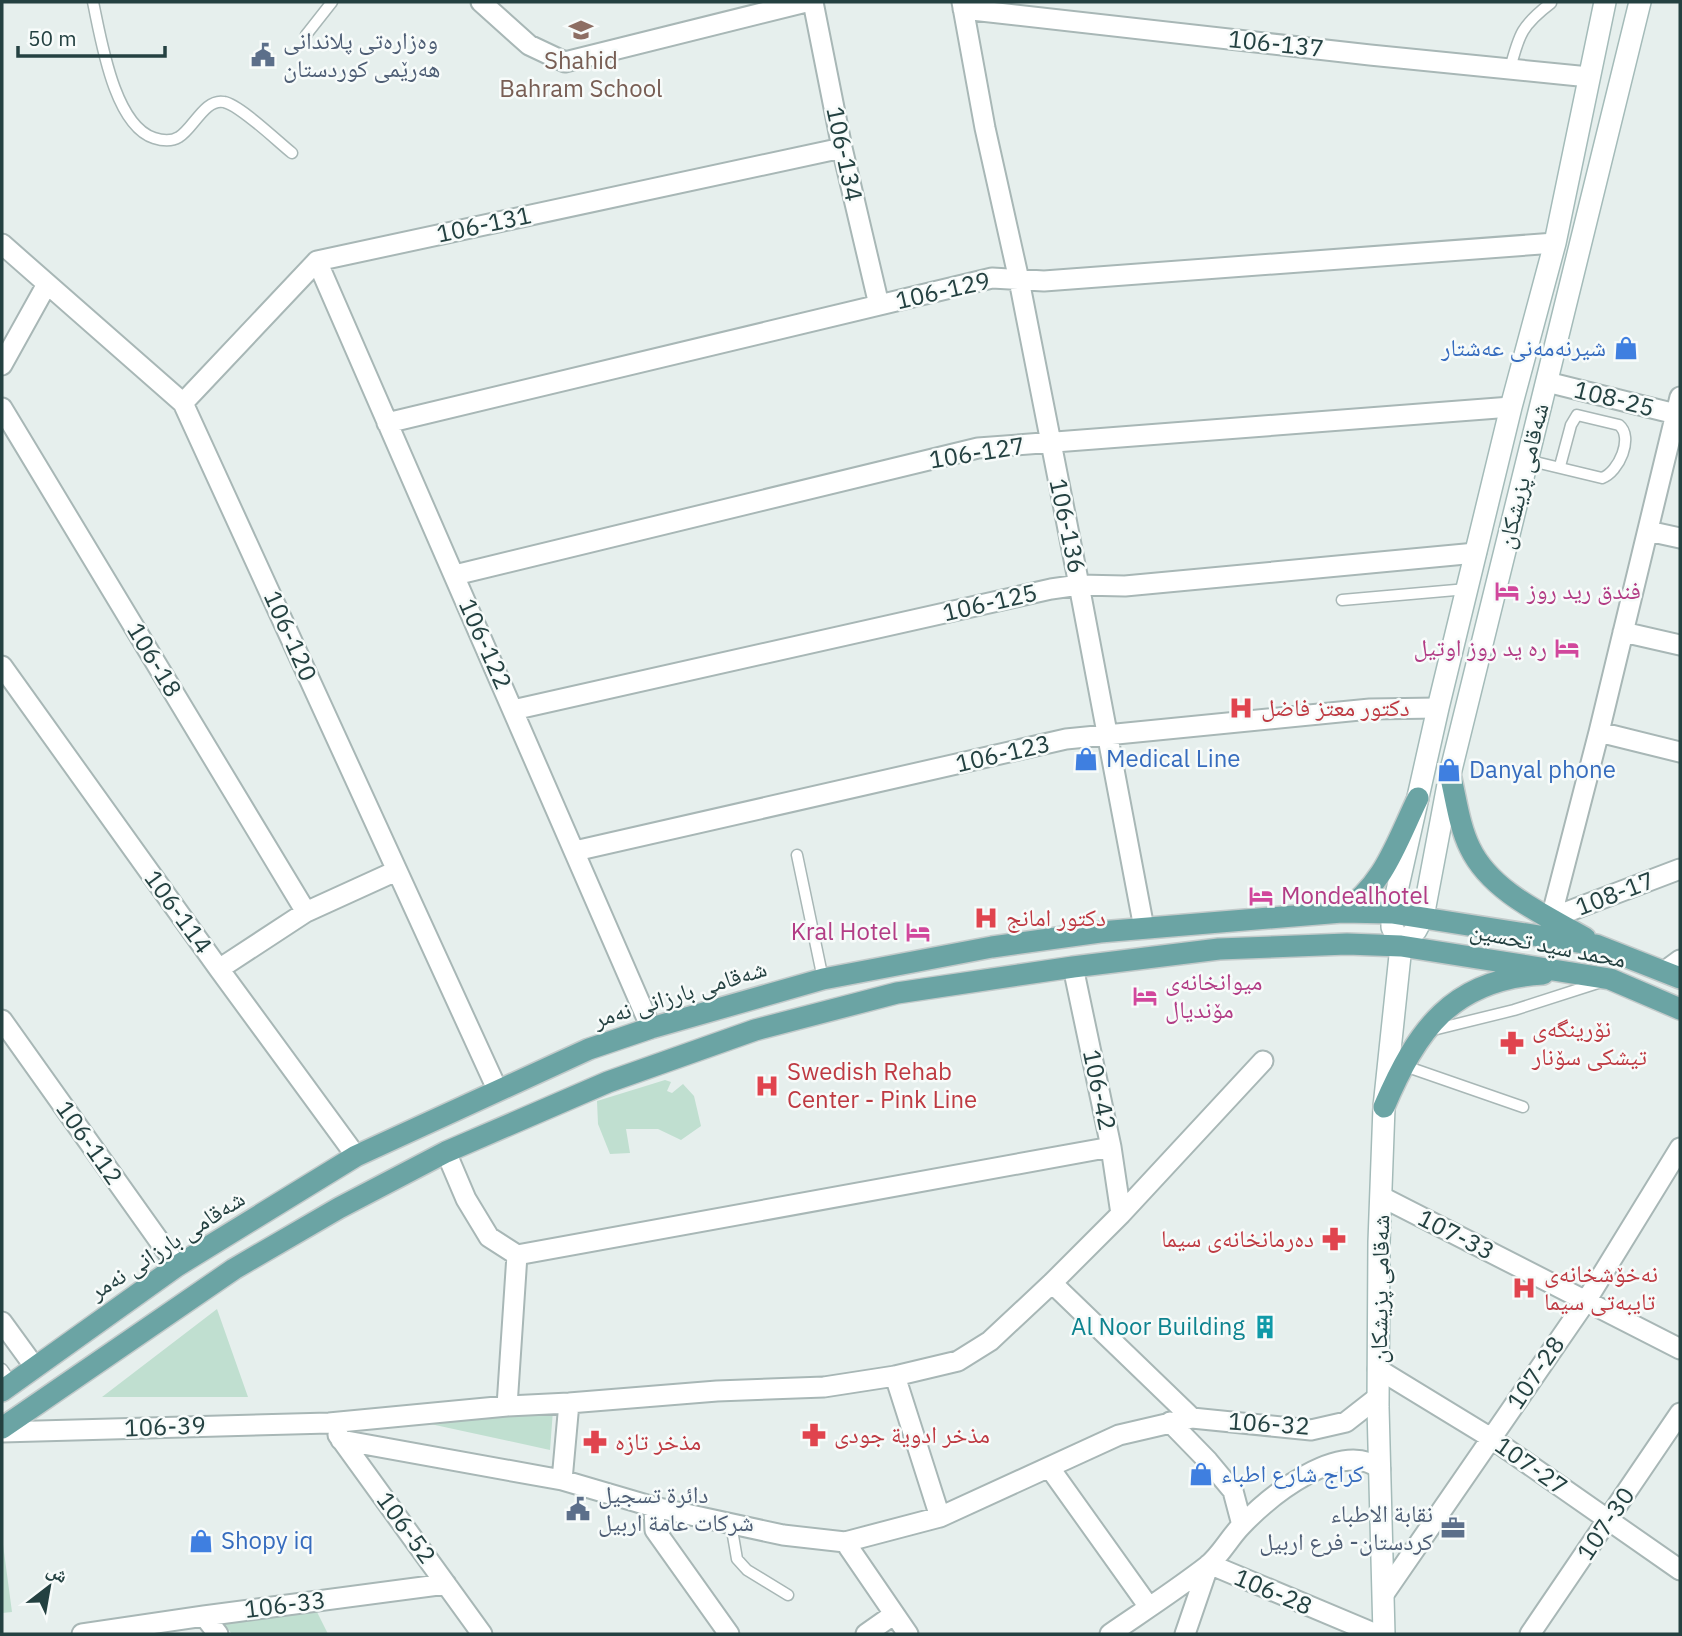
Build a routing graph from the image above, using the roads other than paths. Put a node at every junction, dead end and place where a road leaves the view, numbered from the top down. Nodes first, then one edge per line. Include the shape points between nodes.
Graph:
1 (93, 2) edge
2 (332, 2) edge
3 (481, 2) edge
4 (806, 2) edge
5 (813, 2) edge
6 (1605, 2) edge
7 (1640, 2) edge
8 (1551, 3) edge
9 (963, 5) edge
10 (306, 35) dead end
11 (1510, 69) junction
12 (1589, 77) junction
13 (842, 148) junction
14 (292, 153) dead end
15 (1555, 243) junction
16 (2, 244) edge
17 (317, 261) junction
18 (1019, 280) junction
19 (47, 284) junction
20 (879, 305) junction
21 (2, 365) edge
22 (1547, 382) junction
23 (183, 403) junction
24 (1511, 407) junction
25 (2, 408) edge
26 (1679, 409) edge
27 (387, 423) junction
28 (1050, 442) junction
29 (1527, 460) junction
30 (1560, 466) junction
31 (1648, 531) junction
32 (1680, 538) edge
33 (1476, 553) junction
34 (455, 575) junction
35 (1079, 585) junction
36 (1467, 589) junction
37 (1342, 600) dead end
38 (1623, 632) junction
39 (1680, 645) edge
40 (2, 666) edge
41 (1438, 708) junction
42 (513, 710) junction
43 (1599, 733) junction
44 (1106, 735) junction
45 (1680, 751) edge
46 (1450, 774) junction
47 (1418, 798) junction
48 (575, 851) junction
49 (797, 855) dead end
50 (1680, 869) edge
51 (396, 871) junction
52 (306, 912) junction
53 (1342, 912) junction
54 (1392, 913) junction
55 (1423, 917) junction
56 (1551, 918) junction
57 (1144, 928) junction
58 (1596, 944) junction
59 (1401, 946) junction
60 (1073, 967) junction
61 (219, 969) junction
62 (1675, 970) edge
63 (1576, 972) junction
64 (823, 979) junction
65 (1610, 979) junction
66 (1680, 1009) edge
67 (2, 1020) edge
68 (651, 1028) junction
69 (1423, 1032) junction
70 (1263, 1061) dead end
71 (1402, 1065) junction
72 (496, 1089) junction
73 (1384, 1107) junction
74 (1522, 1107) dead end
75 (1111, 1147) junction
76 (1680, 1148) edge
77 (446, 1152) junction
78 (356, 1156) junction
79 (1382, 1197) junction
80 (1121, 1214) junction
81 (517, 1255) junction
82 (177, 1266) junction
83 (1052, 1283) junction
84 (1586, 1301) junction
85 (2, 1322) edge
86 (1680, 1349) edge
87 (34, 1366) junction
88 (1378, 1369) junction
89 (895, 1376) junction
90 (5, 1381) edge
91 (1378, 1397) junction
92 (569, 1403) junction
93 (508, 1406) junction
94 (1680, 1413) edge
95 (1192, 1418) junction
96 (1170, 1422) junction
97 (329, 1423) junction
98 (2, 1430) edge
99 (1491, 1438) junction
100 (341, 1440) junction
101 (1049, 1467) junction
102 (1380, 1469) junction
103 (562, 1480) junction
104 (654, 1507) junction
105 (940, 1517) junction
106 (1608, 1520) junction
107 (732, 1524) junction
108 (1242, 1525) junction
109 (845, 1542) junction
110 (1209, 1564) junction
111 (1680, 1570) edge
112 (446, 1584) junction
113 (1384, 1594) junction
114 (788, 1595) dead end
115 (1149, 1607) junction
116 (893, 1615) junction
117 (204, 1616) junction
118 (82, 1634) edge
119 (218, 1634) edge
120 (482, 1634) edge
121 (729, 1634) edge
122 (866, 1634) edge
123 (908, 1634) edge
124 (1110, 1634) edge
125 (1185, 1634) edge
126 (1376, 1634) edge
127 (1384, 1634) edge
128 (1530, 1634) edge

1 - 14 lane via 120,104 140,131 164,142 180,137 212,103 222,101 236,107
2 - 10 lane
3 - 4 street via 529,46 565,62
5 - 13 street, 106-134
6 - 12 main road, شەقامی پزیشکان
7 - 22 main road, شەقامی پزیشکان
8 - 11 lane via 1518,37
9 - 11 street, 106-137
9 - 18 street, 106-136
11 - 12 street, 106-137
12 - 15 main road, شەقامی پزیشکان
13 - 17 street, 106-131
13 - 20 street, 106-134
15 - 18 street, 106-129
15 - 24 main road, شەقامی پزیشکان
16 - 19 street, 106-120
17 - 23 street
17 - 27 street, 106-122
18 - 20 street, 106-129 via 992,278
18 - 28 street, 106-136
19 - 21 street
19 - 23 street, 106-120
20 - 27 street, 106-129
22 - 26 street, 108-25
22 - 29 main road, شەقامی پزیشکان
23 - 51 street, 106-120
24 - 28 street, 106-127
24 - 33 main road, شەقامی پزیشکان
25 - 52 street, 106-18
26 - 31 street
27 - 34 street, 106-122
28 - 34 street, 106-127 via 960,452
28 - 35 street, 106-136
29 - 30 lane
29 - 46 main road, شەقامی پزیشکان
30 - 30 lane via 1609,476 1627,437 1624,429 1577,415
31 - 32 street
31 - 38 street
33 - 35 street, 106-125 via 1125,586
33 - 36 main road, شەقامی پزیشکان
34 - 42 street, 106-122
35 - 42 street, 106-125
35 - 44 street, 106-136
36 - 37 lane
36 - 41 main road, شەقامی پزیشکان
38 - 39 street
38 - 43 street
40 - 61 street, 106-114
41 - 44 street, 106-123 via 1370,709
41 - 47 main road, شەقامی پزیشکان
42 - 48 street, 106-122
43 - 45 street
43 - 56 street
44 - 48 street, 106-123 via 1066,739
44 - 57 street, 106-136
46 - 55 main road, شەقامی پزیشکان
46 - 56 main road via 1466,837 1482,867 1500,886
47 - 53 main road via 1371,889
47 - 54 main road, شەقامی پزیشکان
48 - 68 street, 106-122
49 - 64 lane
50 - 56 street, 108-17
51 - 52 street
51 - 72 street, 106-120
52 - 61 street
53 - 54 main road, شەقامی بارزانی نەمر
53 - 57 main road, شەقامی بارزانی نەمر
54 - 55 main road, شەقامی بارزانی نەمر
54 - 59 main road, شەقامی پزیشکان via 1392,927
55 - 58 main road, شەقامی بارزانی نەمر
55 - 59 main road, شەقامی پزیشکان
56 - 58 main road
57 - 64 main road, شەقامی بارزانی نەمر via 992,947
58 - 62 main road, شەقامی بارزانی نەمر
59 - 60 main road via 1219,949
59 - 63 main road, محمد سید تحسین
59 - 73 main road, شەقامی پزیشکان
60 - 75 street, 106-42
60 - 77 main road via 897,993 755,1030 608,1082
61 - 78 street, 106-114
63 - 65 main road, محمد سید تحسین
63 - 69 main road via 1493,982 1454,1003
64 - 68 main road, شەقامی بارزانی نەمر
65 - 66 main road, محمد سید تحسین
65 - 69 lane via 1514,1010
67 - 82 street, 106-112
68 - 72 main road, شەقامی بارزانی نەمر
69 - 71 main road
70 - 80 street, 106-39
71 - 73 main road
71 - 74 lane
72 - 78 main road, شەقامی بارزانی نەمر
73 - 79 main road, شەقامی پزیشکان
75 - 80 street, 106-42
75 - 81 street
76 - 84 street, 107-28
77 - 81 street via 489,1237
77 - 98 main road via 234,1269
78 - 82 main road, شەقامی بارزانی نەمر
79 - 84 street, 107-33
79 - 88 main road, شەقامی پزیشکان
80 - 83 street, 106-39
81 - 93 street
82 - 87 main road, شەقامی بارزانی نەمر
83 - 89 street, 106-39 via 971,1354
83 - 95 street
84 - 86 street, 107-33
84 - 99 street, 107-28
85 - 87 street
87 - 90 main road, شەقامی بارزانی نەمر
88 - 91 main road, شەقامی پزیشکان
88 - 99 street, 107-27
89 - 92 street, 106-39 via 824,1387
89 - 105 street
91 - 95 street, 106-32 via 1346,1422 1311,1430
91 - 102 main road, شەقامی پزیشکان
92 - 93 street, 106-39
92 - 103 street
93 - 97 street, 106-39
94 - 106 street, 107-30
95 - 96 street, 106-32
96 - 101 street, 106-32 via 1119,1435
96 - 108 street via 1233,1491
97 - 98 street, 106-39
97 - 100 street, 106-52
99 - 106 street, 107-27
99 - 113 street, 107-28
100 - 103 street
100 - 112 street, 106-52
101 - 105 street, 106-32
101 - 115 street
102 - 108 street via 1358,1459 1327,1464 1282,1490
102 - 113 main road, شەقامی پزیشکان
103 - 104 street
104 - 107 street
104 - 121 street via 655,1530
105 - 109 street, 106-32
106 - 111 street, 107-27
106 - 128 street, 107-30
107 - 109 street
107 - 114 lane via 737,1559
108 - 110 street
109 - 116 street
110 - 115 street
110 - 125 street
110 - 126 street, 106-28
112 - 117 street, 106-33
112 - 120 street, 106-52
113 - 127 main road, شەقامی پزیشکان
115 - 124 street
116 - 122 street
116 - 123 street
117 - 118 street, 106-33
117 - 119 street

